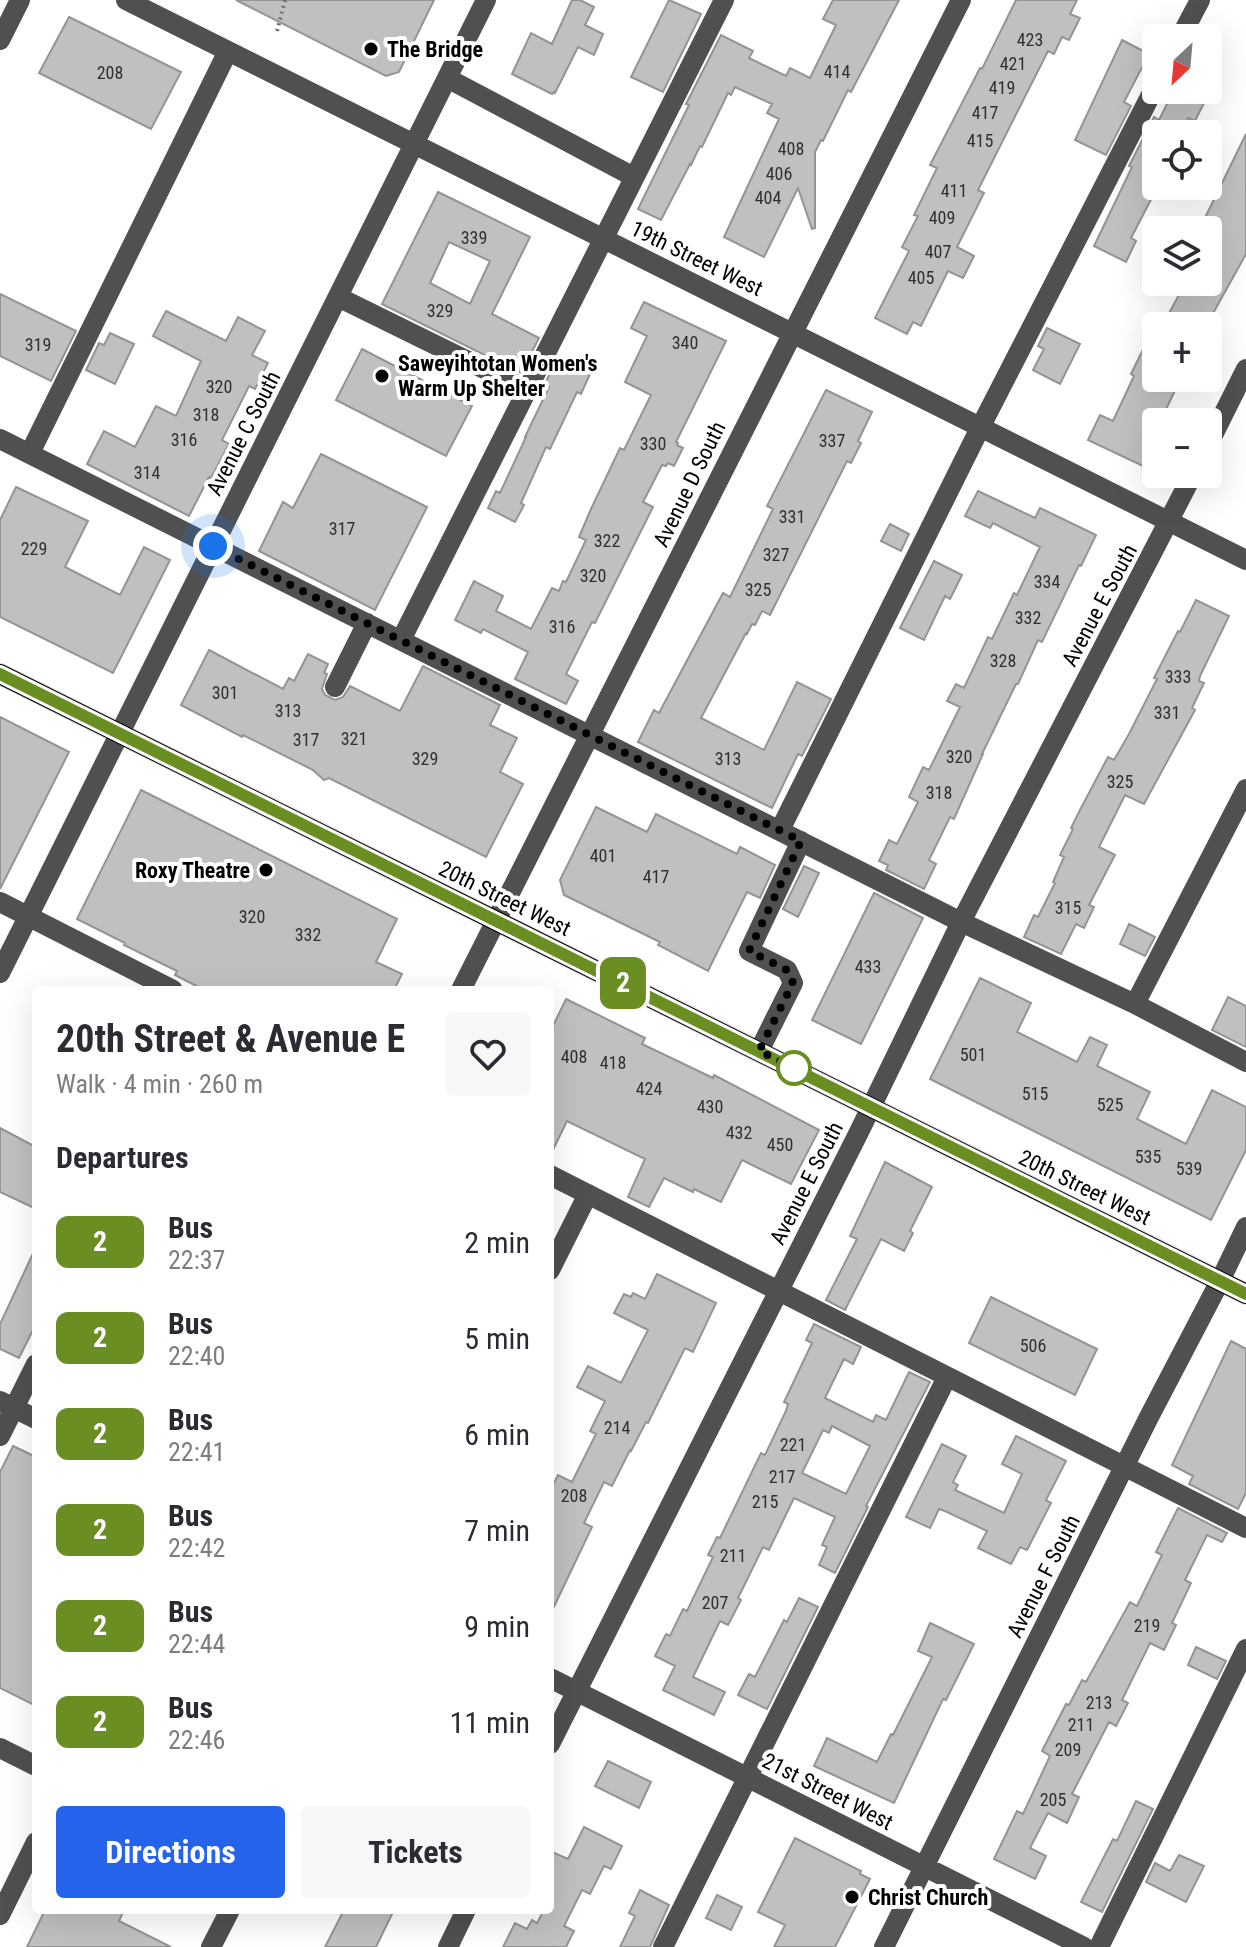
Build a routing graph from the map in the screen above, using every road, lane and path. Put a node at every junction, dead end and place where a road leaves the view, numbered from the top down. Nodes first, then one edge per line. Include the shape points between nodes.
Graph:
1 (20, 0) edge
2 (126, 0) edge
3 (285, 0) edge
4 (486, 0) edge
5 (724, 0) edge
6 (961, 0) edge
7 (1200, 0) edge
8 (1187, 24) edge
9 (277, 31) dead end
10 (0, 40) edge
11 (228, 51) junction
12 (447, 78) junction
13 (1146, 104) edge
14 (415, 144) junction
15 (634, 177) junction
16 (603, 239) junction
17 (338, 297) junction
18 (792, 332) junction
19 (1246, 369) edge
20 (527, 390) junction
21 (1222, 417) edge
22 (981, 426) junction
23 (0, 439) edge
24 (30, 453) junction
25 (1186, 488) edge
26 (1169, 521) junction
27 (213, 546) junction
28 (1246, 560) edge
29 (367, 623) junction
30 (401, 640) junction
31 (0, 674) edge
32 (335, 687) dead end
33 (120, 733) junction
34 (591, 735) junction
35 (1246, 789) edge
36 (780, 830) junction
37 (801, 841) junction
38 (0, 902) edge
39 (28, 917) junction
40 (497, 921) junction
41 (961, 922) junction
42 (0, 973) edge
43 (165, 986) edge
44 (463, 986) edge
45 (1135, 1004) junction
46 (759, 1051) junction
47 (1246, 1062) edge
48 (871, 1107) junction
49 (554, 1177) edge
50 (588, 1194) junction
51 (1246, 1227) edge
52 (554, 1262) edge
53 (1220, 1281) junction
54 (779, 1290) junction
55 (1246, 1294) edge
56 (32, 1370) edge
57 (947, 1377) junction
58 (7, 1405) edge
59 (32, 1417) edge
60 (0, 1436) edge
61 (1124, 1467) junction
62 (1246, 1528) edge
63 (1246, 1649) edge
64 (554, 1680) edge
65 (576, 1691) junction
66 (554, 1736) edge
67 (0, 1748) edge
68 (32, 1764) edge
69 (747, 1777) junction
70 (32, 1850) edge
71 (924, 1867) junction
72 (228, 1914) edge
73 (464, 1914) edge
74 (0, 1915) edge
75 (211, 1947) edge
76 (448, 1947) edge
77 (663, 1947) edge
78 (884, 1947) edge
79 (1084, 1947) edge
80 (1099, 1947) edge

1 - 10 street
2 - 11 street, 19th Street West
3 - 9 path
4 - 12 street, Avenue C South
5 - 15 street
6 - 18 street, Avenue D South
7 - 8 street
11 - 14 street, 19th Street West
11 - 24 street
12 - 14 street, Avenue C South
12 - 15 street
13 - 22 street
14 - 16 street, 19th Street West
14 - 17 street, Avenue C South
15 - 16 street
16 - 18 street, 19th Street West
16 - 20 street
17 - 20 street
17 - 27 street, Avenue C South
18 - 22 street, 19th Street West
18 - 34 street, Avenue D South
19 - 21 street
20 - 30 street
22 - 26 street, 19th Street West
22 - 36 street
23 - 24 street
24 - 27 street
25 - 26 street, Avenue E South
26 - 28 street, 19th Street West
26 - 41 street, Avenue E South
27 - 29 street
27 - 33 street, Avenue C South
29 - 30 street
29 - 32 street
30 - 34 street
31 - 33 main road, 20th Street West
33 - 39 street, Avenue C South
33 - 40 main road, 20th Street West
34 - 36 street
34 - 40 street, Avenue D South
35 - 45 street
36 - 37 street
37 - 41 street
37 - 46 street via 749,951 787,970 793,983
38 - 39 street
39 - 42 street, Avenue C South
39 - 43 street
40 - 44 street, Avenue D South
40 - 46 main road, 20th Street West
41 - 45 street
41 - 48 street, Avenue E South
45 - 47 street
46 - 48 main road, 20th Street West
48 - 53 main road, 20th Street West
48 - 54 street, Avenue E South
49 - 50 street
50 - 52 street
50 - 54 street
51 - 53 street, Avenue F South
53 - 55 main road, 20th Street West
53 - 61 street, Avenue F South
54 - 57 street
54 - 65 street, Avenue E South
56 - 58 street
57 - 61 street
57 - 69 street
58 - 59 street
58 - 60 street
61 - 62 street
61 - 71 street, Avenue F South
63 - 80 street
64 - 65 street, 21st Street West
65 - 66 street, Avenue E South
65 - 69 street, 21st Street West
67 - 68 street
69 - 71 street, 21st Street West
69 - 77 street
70 - 74 street
71 - 78 street, Avenue F South
71 - 79 street, 21st Street West
72 - 75 street
73 - 76 street

